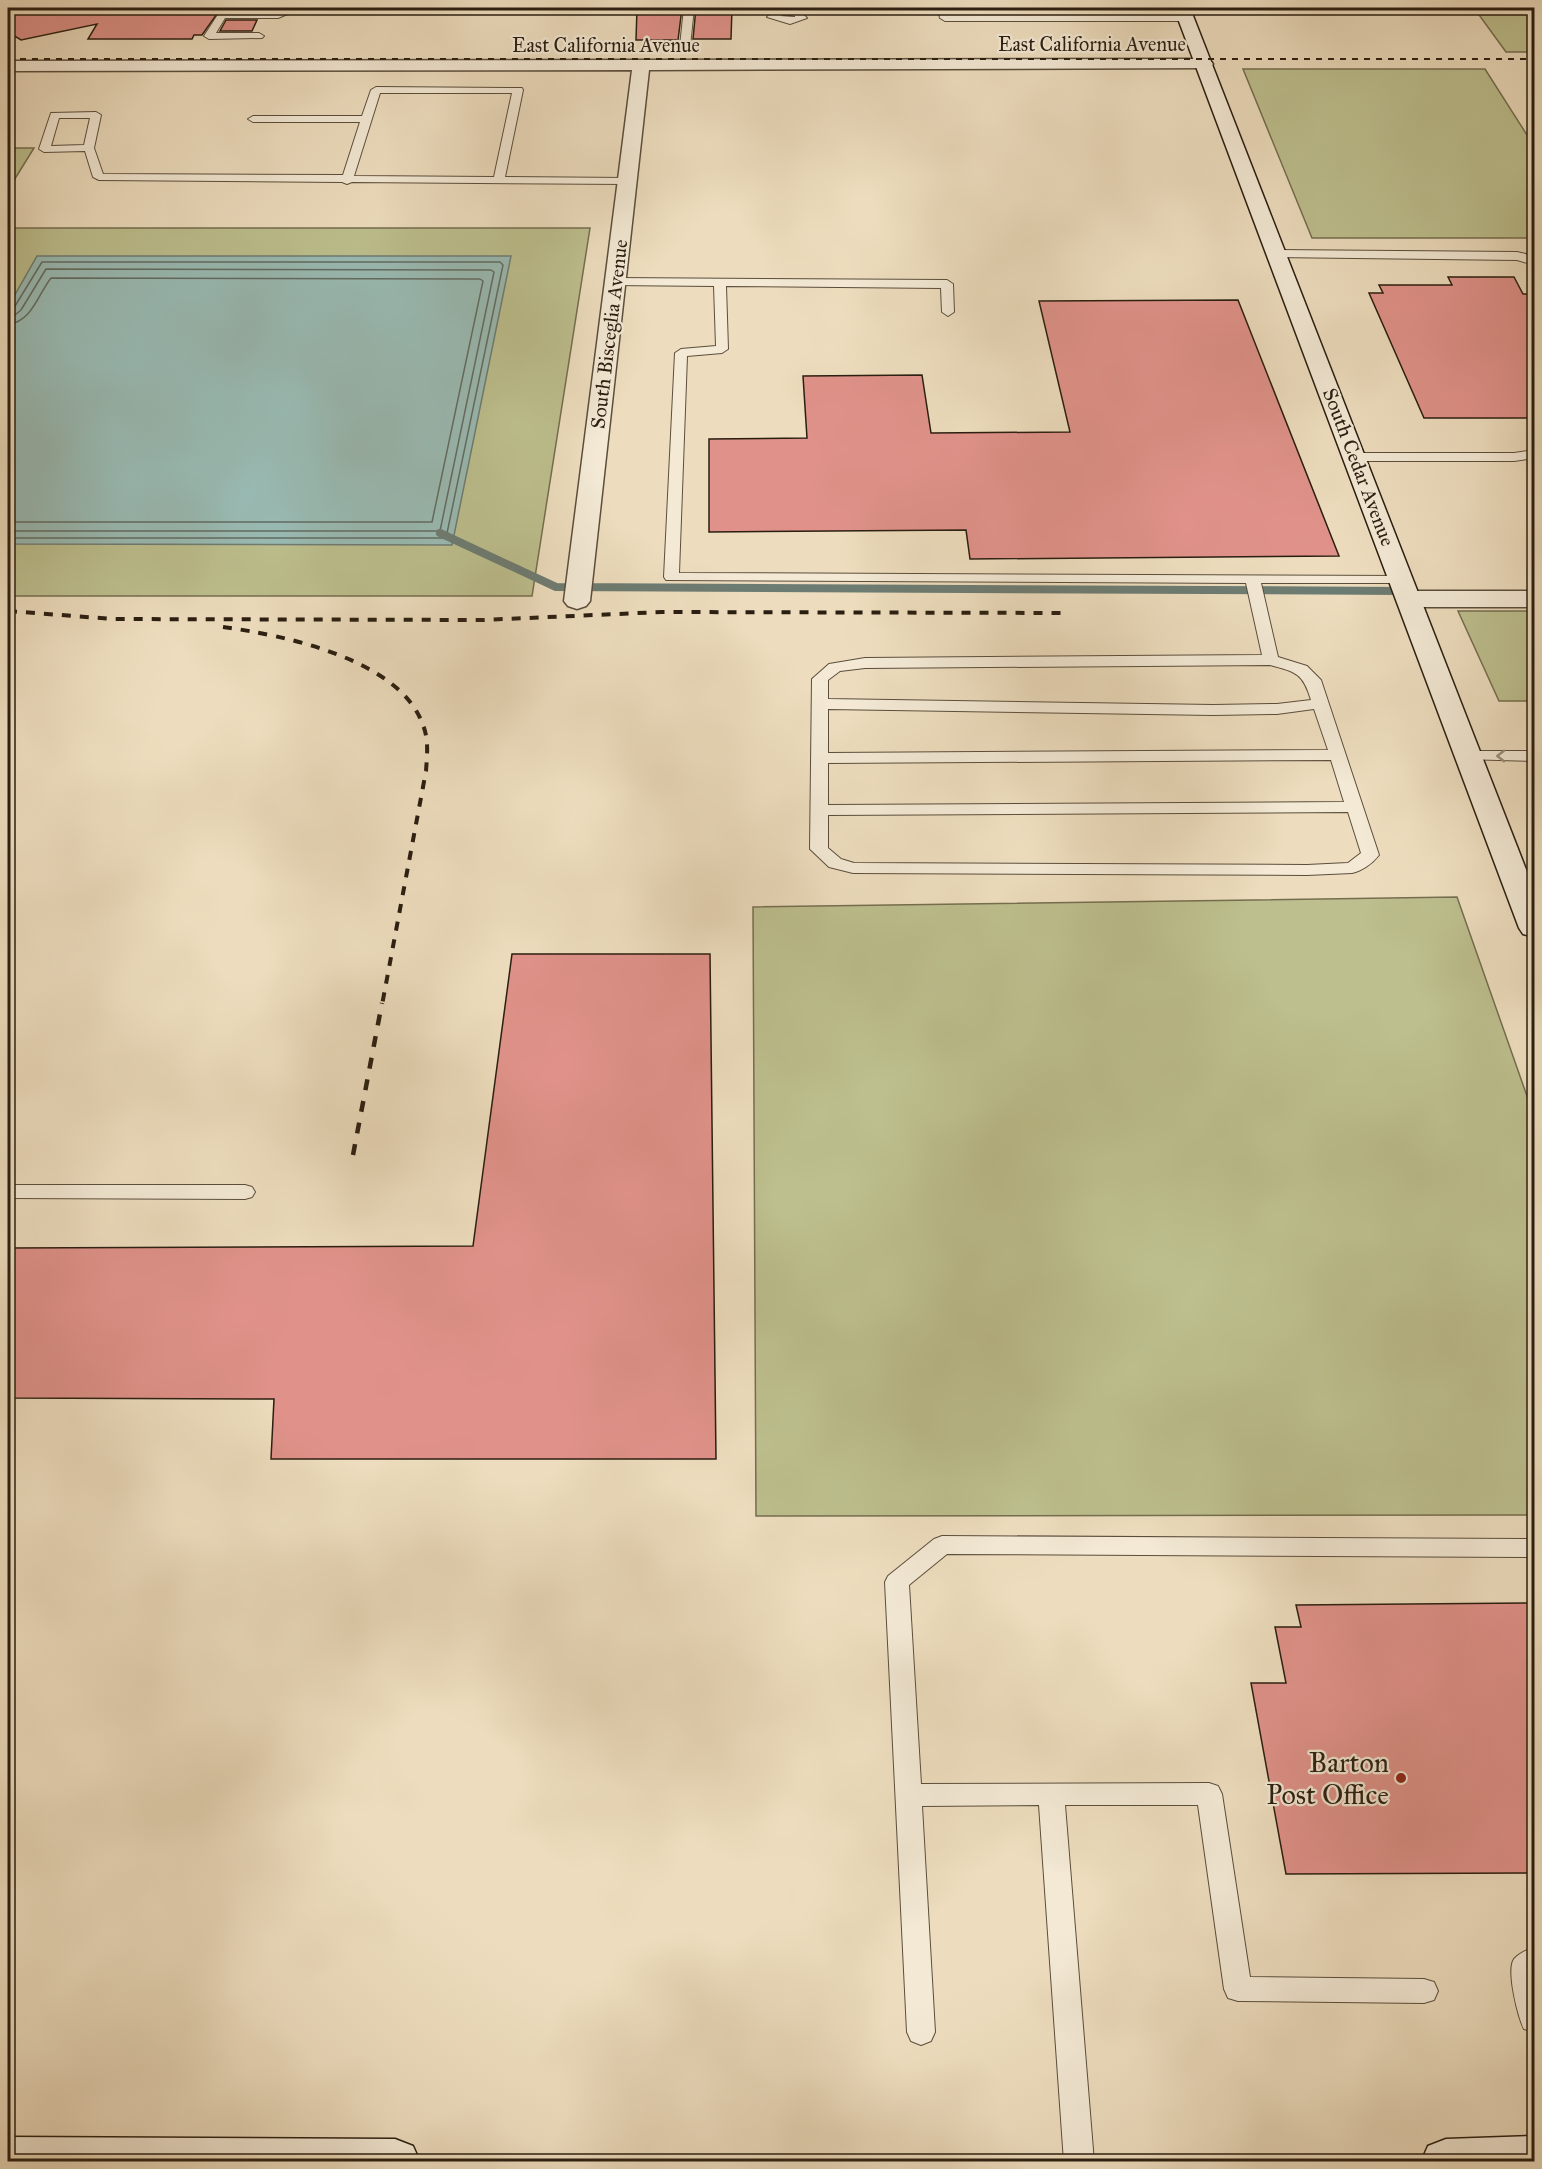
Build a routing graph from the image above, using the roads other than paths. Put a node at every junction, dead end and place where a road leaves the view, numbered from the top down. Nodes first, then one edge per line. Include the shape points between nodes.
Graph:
1 (297, 8) edge
2 (689, 8) edge
3 (943, 8) edge
4 (1185, 13) edge
5 (259, 36) dead end
6 (685, 46) dead end
7 (1204, 64) junction
8 (8, 66) edge
9 (641, 66) junction
10 (253, 119) dead end
11 (366, 119) junction
12 (88, 148) junction
13 (347, 181) junction
14 (499, 181) junction
15 (627, 181) junction
16 (1277, 254) junction
17 (1534, 262) edge
18 (615, 282) junction
19 (720, 282) junction
20 (948, 312) dead end
21 (1534, 454) edge
22 (1355, 457) junction
23 (1253, 579) junction
24 (1405, 589) junction
25 (1534, 599) edge
26 (578, 601) dead end
27 (1271, 660) junction
28 (1321, 703) junction
29 (820, 704) junction
30 (1338, 755) junction
31 (1468, 756) junction
32 (1534, 756) edge
33 (820, 758) junction
34 (1355, 807) junction
35 (820, 810) junction
36 (1534, 928) edge
37 (8, 1192) edge
38 (245, 1192) dead end
39 (1534, 1548) edge
40 (1051, 1794) junction
41 (909, 1795) junction
42 (1534, 1959) edge
43 (1424, 1991) dead end
44 (1534, 2020) edge
45 (921, 2032) dead end
46 (8, 2160) edge
47 (145, 2160) edge
48 (1534, 2160) edge
49 (395, 2162) edge
50 (1079, 2162) edge
51 (1446, 2162) edge

1 - 5 lane via 278,15 222,15 209,36
2 - 6 lane
3 - 4 lane via 945,18
4 - 7 street, South Cedar Avenue
7 - 9 street, East California Avenue
7 - 16 street, South Cedar Avenue
8 - 9 street, East California Avenue
9 - 15 street, South Bisceglia Avenue
10 - 11 lane
11 - 13 lane
11 - 14 lane via 376,90 518,90
12 - 12 lane via 96,115 55,115 44,149
12 - 13 lane via 99,177
13 - 14 lane
14 - 15 lane
15 - 18 street, South Bisceglia Avenue
16 - 17 lane via 1517,256
16 - 22 street, South Cedar Avenue
18 - 19 lane
18 - 26 street, South Bisceglia Avenue
19 - 20 lane via 947,284
19 - 23 lane via 722,349 681,353 671,577
21 - 22 lane
22 - 24 street, South Cedar Avenue
23 - 24 lane
23 - 27 lane
24 - 25 street
24 - 31 street, South Cedar Avenue
27 - 28 lane via 1301,669 1313,680
27 - 29 lane via 865,663 835,667 820,679
28 - 29 lane via 1277,709 1214,710
28 - 30 lane
29 - 33 lane
30 - 33 lane
30 - 34 lane
32 -> 31 lane
31 - 36 street, South Cedar Avenue
33 - 35 lane
34 - 35 lane
34 - 35 lane via 1370,855 1352,868 1307,870 853,868 835,863 819,849
37 - 38 lane
39 - 41 lane via 942,1545 897,1582
40 - 41 lane
40 - 43 lane via 1209,1794 1238,1989
40 - 50 lane
41 - 45 lane
42 - 44 lane via 1524,1967
46 - 47 street
47 - 49 street
48 - 51 street

